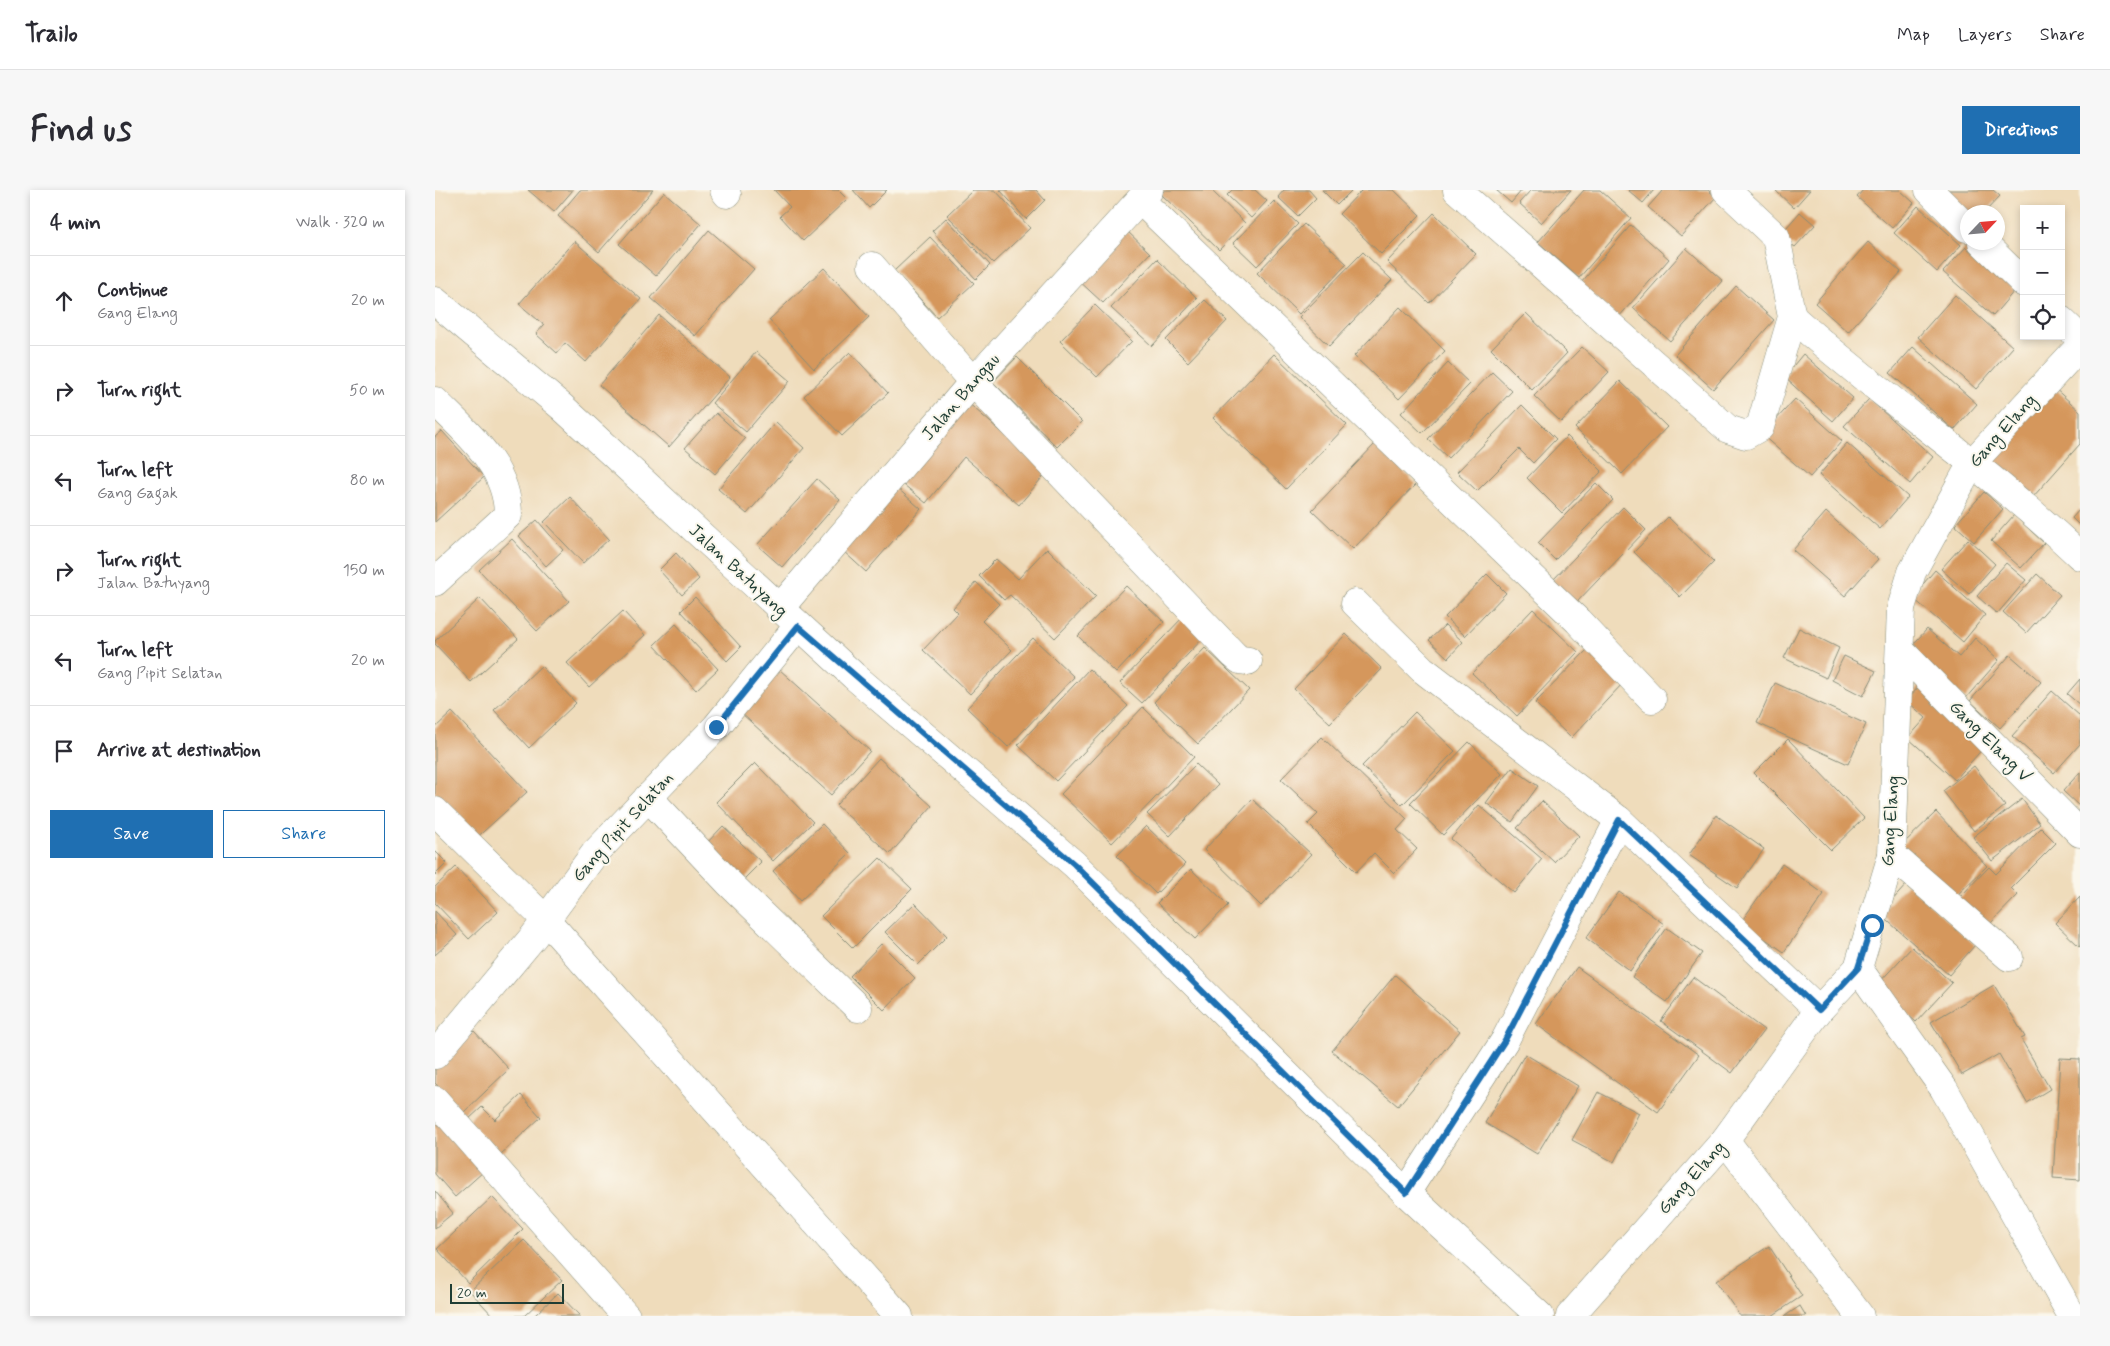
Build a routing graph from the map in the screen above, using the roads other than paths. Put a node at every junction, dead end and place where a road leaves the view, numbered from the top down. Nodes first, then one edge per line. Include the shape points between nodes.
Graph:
1 (1457, 190) edge
2 (1726, 190) edge
3 (1929, 190) edge
4 (1144, 195) edge
5 (1960, 221) edge
6 (1990, 250) edge
7 (872, 266) dead end
8 (2020, 279) edge
9 (437, 307) edge
10 (1792, 317) junction
11 (2065, 324) edge
12 (2080, 338) edge
13 (2080, 346) edge
14 (973, 382) junction
15 (435, 401) edge
16 (1972, 463) junction
17 (2080, 556) edge
18 (435, 582) edge
19 (1355, 604) dead end
20 (788, 618) junction
21 (1899, 650) junction
22 (1249, 661) dead end
23 (1652, 699) dead end
24 (648, 797) junction
25 (435, 811) edge
26 (1619, 820) junction
27 (2080, 833) edge
28 (1892, 855) junction
29 (546, 920) junction
30 (2009, 957) dead end
31 (1858, 968) junction
32 (858, 1008) dead end
33 (1819, 1010) junction
34 (436, 1052) edge
35 (435, 1100) edge
36 (1725, 1140) junction
37 (1406, 1193) junction
38 (1573, 1312) edge
39 (626, 1316) edge
40 (899, 1316) edge
41 (1540, 1316) edge
42 (1860, 1316) edge
43 (2072, 1316) edge

1 - 10 street via 1728,429 1746,435 1760,427
2 - 10 street via 1776,237
3 - 5 street
4 - 14 street, Jalan Bangau
4 - 23 street via 1578,622
6 - 8 street
7 - 14 street
9 - 20 street, Jalan Batuyang via 562,407
10 - 16 street
11 - 12 street
13 - 16 street, Gang Elang
14 - 20 street, Jalan Bangau
14 - 22 street via 1235,656
15 - 18 street via 481,446 502,481 508,507 508,515
16 - 17 street
16 - 21 street, Gang Elang via 1912,572 1901,608
19 - 26 street via 1421,669
20 - 24 street, Gang Pipit Selatan via 716,727
20 - 37 street, Jalan Batuyang via 1074,864
21 - 27 street, Gang Elang V
21 - 28 street, Gang Elang
24 - 29 street, Gang Pipit Selatan via 595,853
24 - 32 street via 729,883
25 - 29 street
26 - 33 street
26 - 37 street via 1505,1040
28 - 30 street
28 - 31 street, Gang Elang
29 - 34 street, Gang Pipit Selatan
29 - 40 street
31 - 33 street, Gang Elang
31 - 43 street via 1944,1089
33 - 36 street, Gang Elang
35 - 39 street
36 - 38 street, Gang Elang
36 - 42 street
37 - 41 street, Jalan Batuyang

